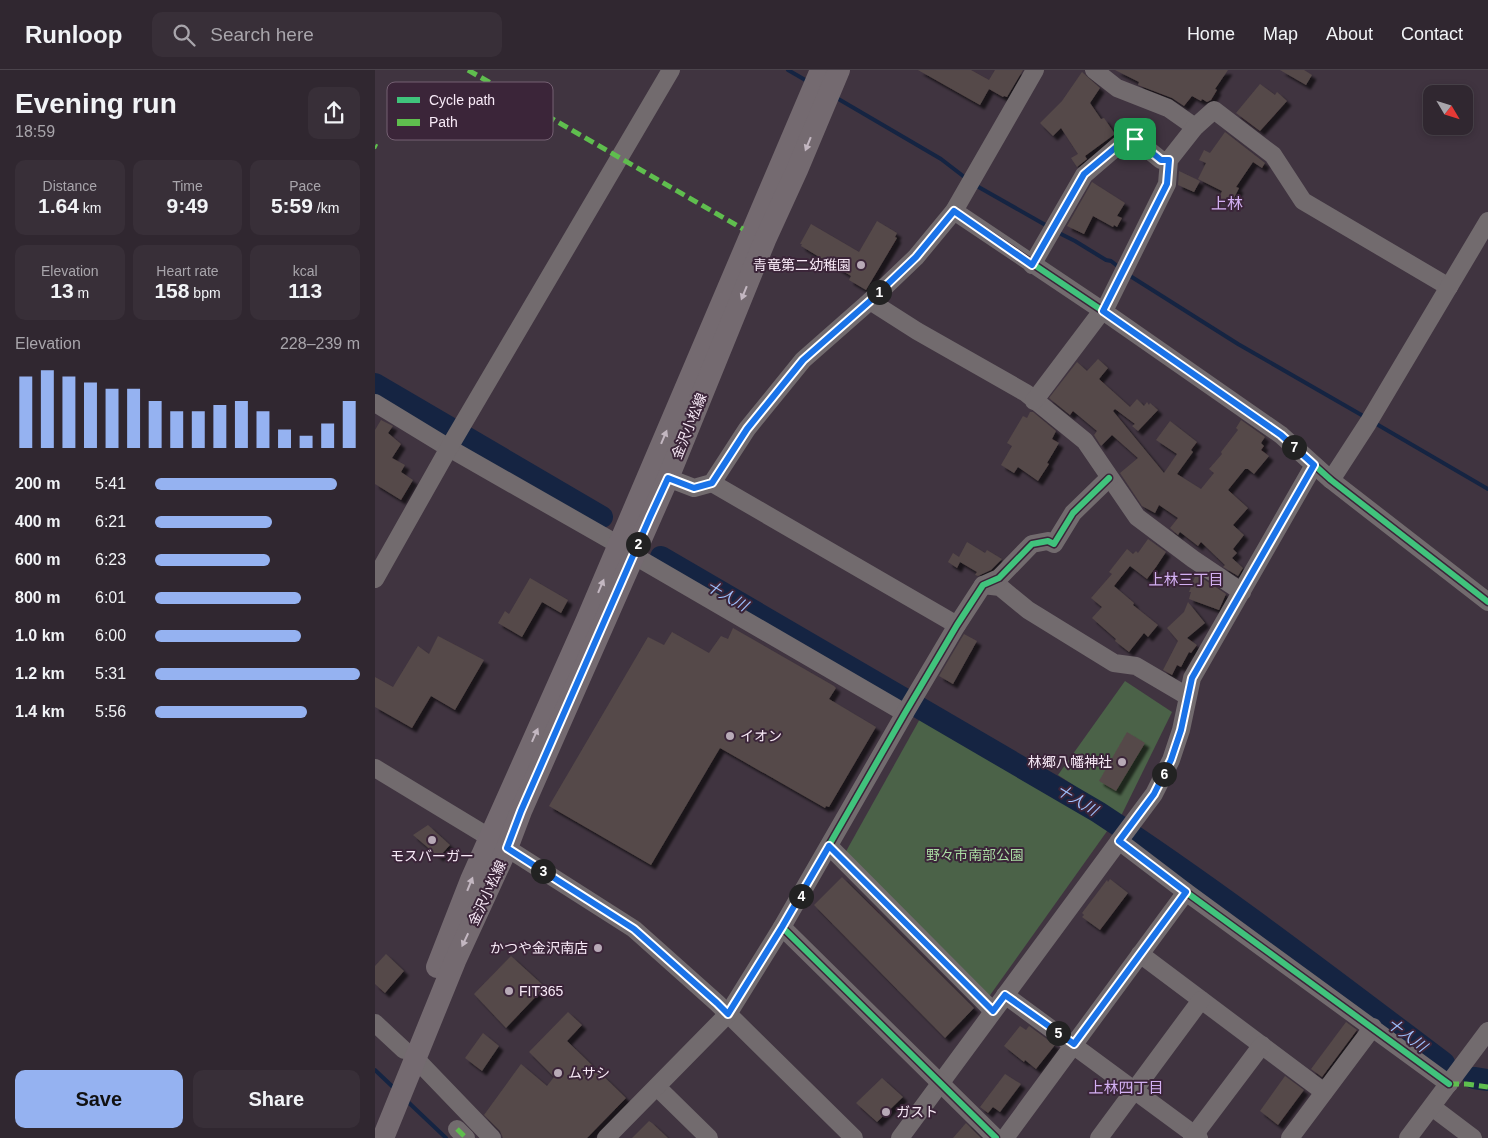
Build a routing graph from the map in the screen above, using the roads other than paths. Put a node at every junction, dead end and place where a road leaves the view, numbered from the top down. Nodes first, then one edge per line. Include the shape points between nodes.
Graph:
1 (671, 70) edge
2 (1035, 70) edge
3 (1094, 70) edge
4 (825, 82) edge
5 (1195, 126) junction
6 (1169, 160) junction
7 (954, 211) junction
8 (1488, 221) edge
9 (1032, 265) junction
10 (1449, 287) junction
11 (870, 301) junction
12 (1103, 311) junction
13 (1034, 401) junction
14 (375, 403) edge
15 (455, 437) junction
16 (1314, 465) junction
17 (668, 478) junction
18 (1109, 478) junction
19 (1331, 480) junction
20 (712, 483) junction
21 (626, 550) junction
22 (375, 578) edge
23 (983, 584) junction
24 (1242, 592) junction
25 (1488, 602) edge
26 (957, 625) junction
27 (1187, 696) junction
28 (911, 705) junction
29 (375, 768) edge
30 (1126, 832) junction
31 (498, 844) junction
32 (829, 846) junction
33 (1186, 892) junction
34 (782, 927) junction
35 (1140, 954) junction
36 (1005, 995) junction
37 (1201, 1000) junction
38 (993, 1011) junction
39 (728, 1014) junction
40 (375, 1023) edge
41 (1373, 1028) junction
42 (1488, 1031) edge
43 (1074, 1044) junction
44 (1262, 1045) junction
45 (409, 1054) junction
46 (940, 1084) junction
47 (1449, 1084) junction
48 (657, 1087) junction
49 (396, 1088) junction
50 (1135, 1090) junction
51 (1324, 1092) junction
52 (1432, 1107) junction
53 (375, 1121) edge
54 (1196, 1137) edge
55 (383, 1138) edge
56 (492, 1138) edge
57 (606, 1138) edge
58 (709, 1138) edge
59 (854, 1138) edge
60 (900, 1138) edge
61 (997, 1138) edge
62 (1005, 1138) edge
63 (1099, 1138) edge
64 (1290, 1138) edge
65 (1408, 1138) edge
66 (1473, 1138) edge

1 - 15 street
2 - 7 street
3 - 5 street via 1117,88 1168,108
4 -> 17 main road, 金沢小松線 via 797,170
21 -> 4 main road, 金沢小松線
5 - 6 street
5 - 10 street via 1214,110 1273,155 1303,201
6 - 9 street via 1161,160 1135,139 1127,138 1084,174
6 - 12 street via 1167,184
7 - 9 street
7 - 11 street via 916,257
8 - 10 street
9 - 12 street
10 - 19 street
11 - 13 street via 1026,393
11 - 20 street via 803,360 747,429
12 - 13 street
12 - 16 street via 1281,435
13 - 18 street via 1085,441
14 - 15 street
15 - 21 street
15 - 22 street
16 - 19 street
16 - 24 street
17 - 20 street via 694,488
17 - 21 main road, 金沢小松線
18 - 23 street via 1073,513 1054,544 1049,540 1032,544 999,578
18 - 24 street via 1137,517
19 - 25 street
20 - 26 street
21 - 28 street
21 - 31 main road, 金沢小松線
23 - 26 street
23 - 27 street via 1000,587 1028,610 1114,663 1136,666
24 - 27 street via 1192,678
26 - 28 street
27 - 30 street via 1171,760 1154,794
28 - 32 street
29 - 31 street
30 - 33 street
30 - 36 street
31 - 39 street via 634,929
31 - 45 main road, 金沢小松線
32 - 34 street
32 - 38 street
33 - 35 street
33 - 41 street
34 - 39 street
34 - 46 street
35 - 37 street
35 - 43 street
36 - 38 street
36 - 43 street
37 - 44 street
37 - 50 street
38 - 46 street
39 - 48 street
39 - 59 street
40 - 45 street
41 - 47 street
41 - 51 street
42 - 47 street
43 - 50 street
43 - 62 street
44 - 51 street
44 - 54 street
45 - 49 main road, 金沢小松線
45 - 56 street
46 - 60 street
46 - 61 street
47 - 52 street
48 - 57 street
48 - 58 street
49 - 53 main road, 金沢小松線
49 - 55 main road, 金沢小松線
50 - 54 street
50 - 63 street
51 - 64 street
52 - 65 street
52 - 66 street

